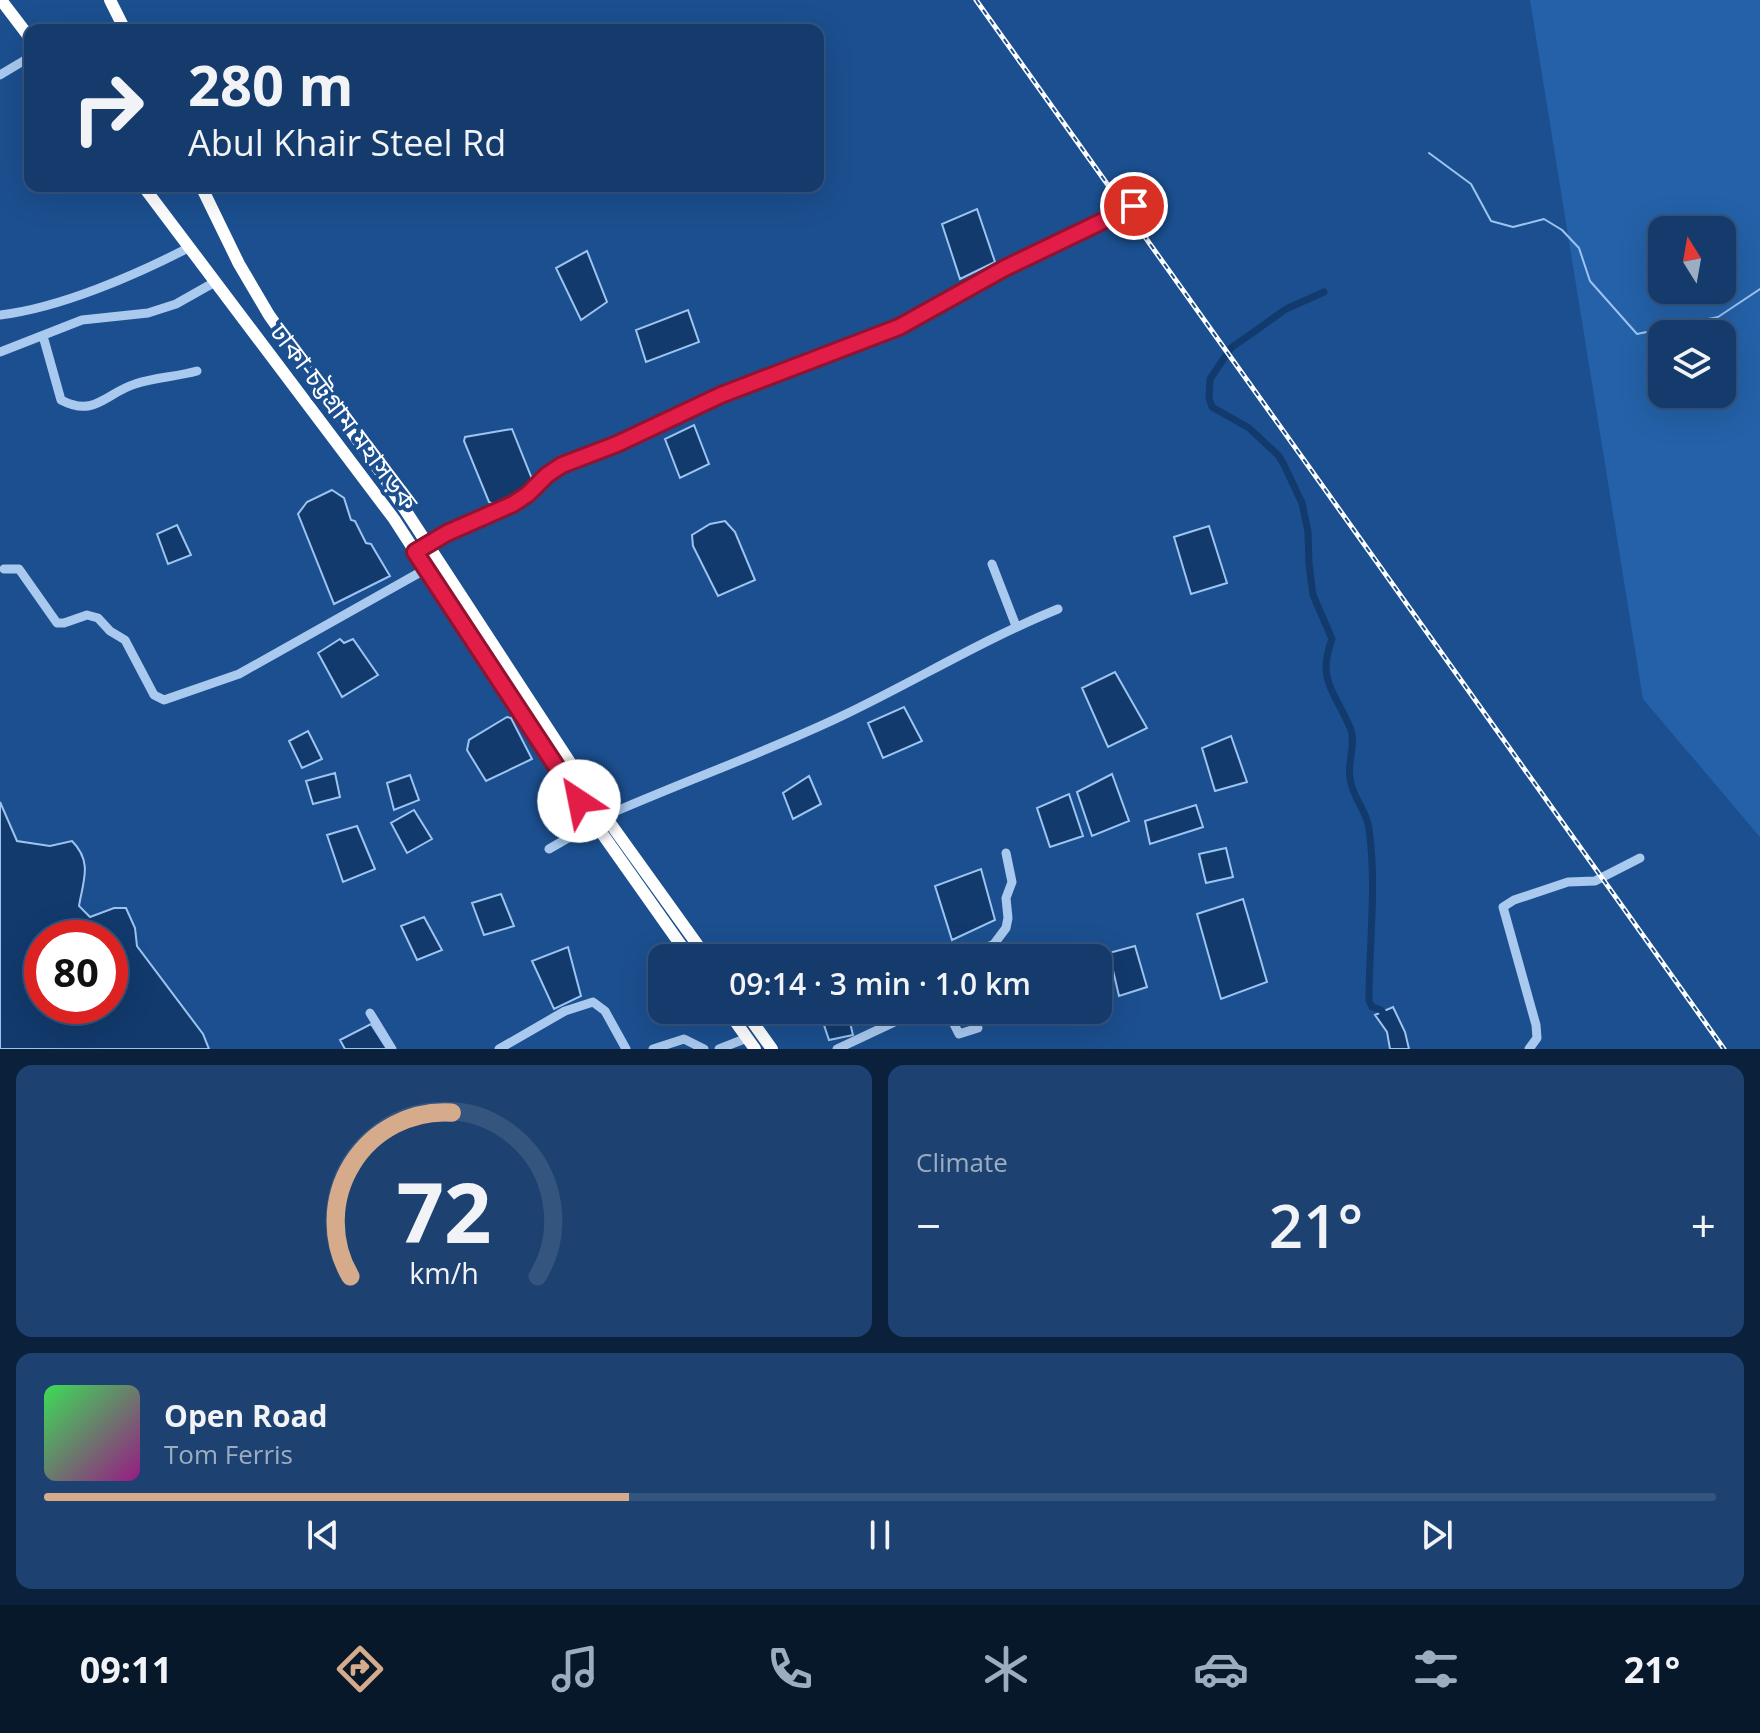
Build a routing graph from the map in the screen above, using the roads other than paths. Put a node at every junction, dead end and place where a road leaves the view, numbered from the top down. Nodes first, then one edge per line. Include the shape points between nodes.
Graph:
1 (1, 0) edge
2 (110, 0) edge
3 (122, 24) edge
4 (24, 30) edge
5 (24, 61) edge
6 (0, 75) edge
7 (148, 192) edge
8 (204, 192) edge
9 (1144, 199) dead end
10 (190, 247) junction
11 (215, 282) junction
12 (0, 315) edge
13 (43, 336) junction
14 (0, 352) edge
15 (197, 371) dead end
16 (374, 464) junction
17 (361, 475) junction
18 (421, 548) junction
19 (992, 564) dead end
20 (4, 569) dead end
21 (426, 569) junction
22 (1058, 609) dead end
23 (1016, 626) junction
24 (599, 820) junction
25 (549, 849) dead end
26 (1006, 853) dead end
27 (1640, 858) dead end
28 (681, 944) edge
29 (696, 944) edge
30 (994, 944) edge
31 (370, 1013) dead end
32 (737, 1024) edge
33 (754, 1024) edge
34 (890, 1024) edge
35 (954, 1024) edge
36 (978, 1028) dead end
37 (751, 1044) edge
38 (392, 1049) edge
39 (499, 1049) edge
40 (626, 1049) edge
41 (653, 1049) edge
42 (704, 1049) edge
43 (719, 1049) edge
44 (772, 1049) edge
45 (837, 1049) edge
46 (1529, 1049) edge

1 - 4 highway
2 - 3 highway
5 - 6 street
7 - 10 highway, ঢাকা-চট্টগ্রাম মহাসড়ক
8 - 16 highway, ঢাকা-চট্টগ্রাম মহাসড়ক via 269,315
9 - 18 street via 899,327 721,395 562,465 513,504
10 - 11 highway, ঢাকা-চট্টগ্রাম মহাসড়ক
10 - 12 street via 139,273
11 - 13 street via 148,313 82,320
11 - 17 highway, ঢাকা-চট্টগ্রাম মহাসড়ক
13 - 14 street
13 - 15 street via 61,400 72,406 94,406 132,385
16 - 17 highway
16 - 18 highway, ঢাকা-চট্টগ্রাম মহাসড়ক
17 - 18 highway, ঢাকা-চট্টগ্রাম মহাসড়ক
18 - 21 highway, ঢাকা-চট্টগ্রাম মহাসড়ক
18 - 24 highway, ঢাকা-চট্টগ্রাম মহাসড়ক
19 - 23 street
20 - 21 street via 19,569 57,623 87,615 98,618 125,640 154,695 172,700 239,674
21 - 24 highway, ঢাকা-চট্টগ্রাম মহাসড়ক
22 - 23 street
23 - 24 street via 843,716
24 - 25 street
24 - 28 highway, ঢাকা-চট্টগ্রাম মহাসড়ক
24 - 29 highway, ঢাকা-চট্টগ্রাম মহাসড়ক
26 - 30 street via 1012,882 1006,898 1008,918
27 - 46 street via 1602,878 1575,880 1503,907 1536,1025 1537,1038
31 - 38 street
32 - 37 highway
33 - 44 highway
34 - 45 street
35 - 36 street via 959,1034
37 - 43 street
39 - 40 street via 565,1011 593,1002 605,1011
41 - 42 street via 684,1039

